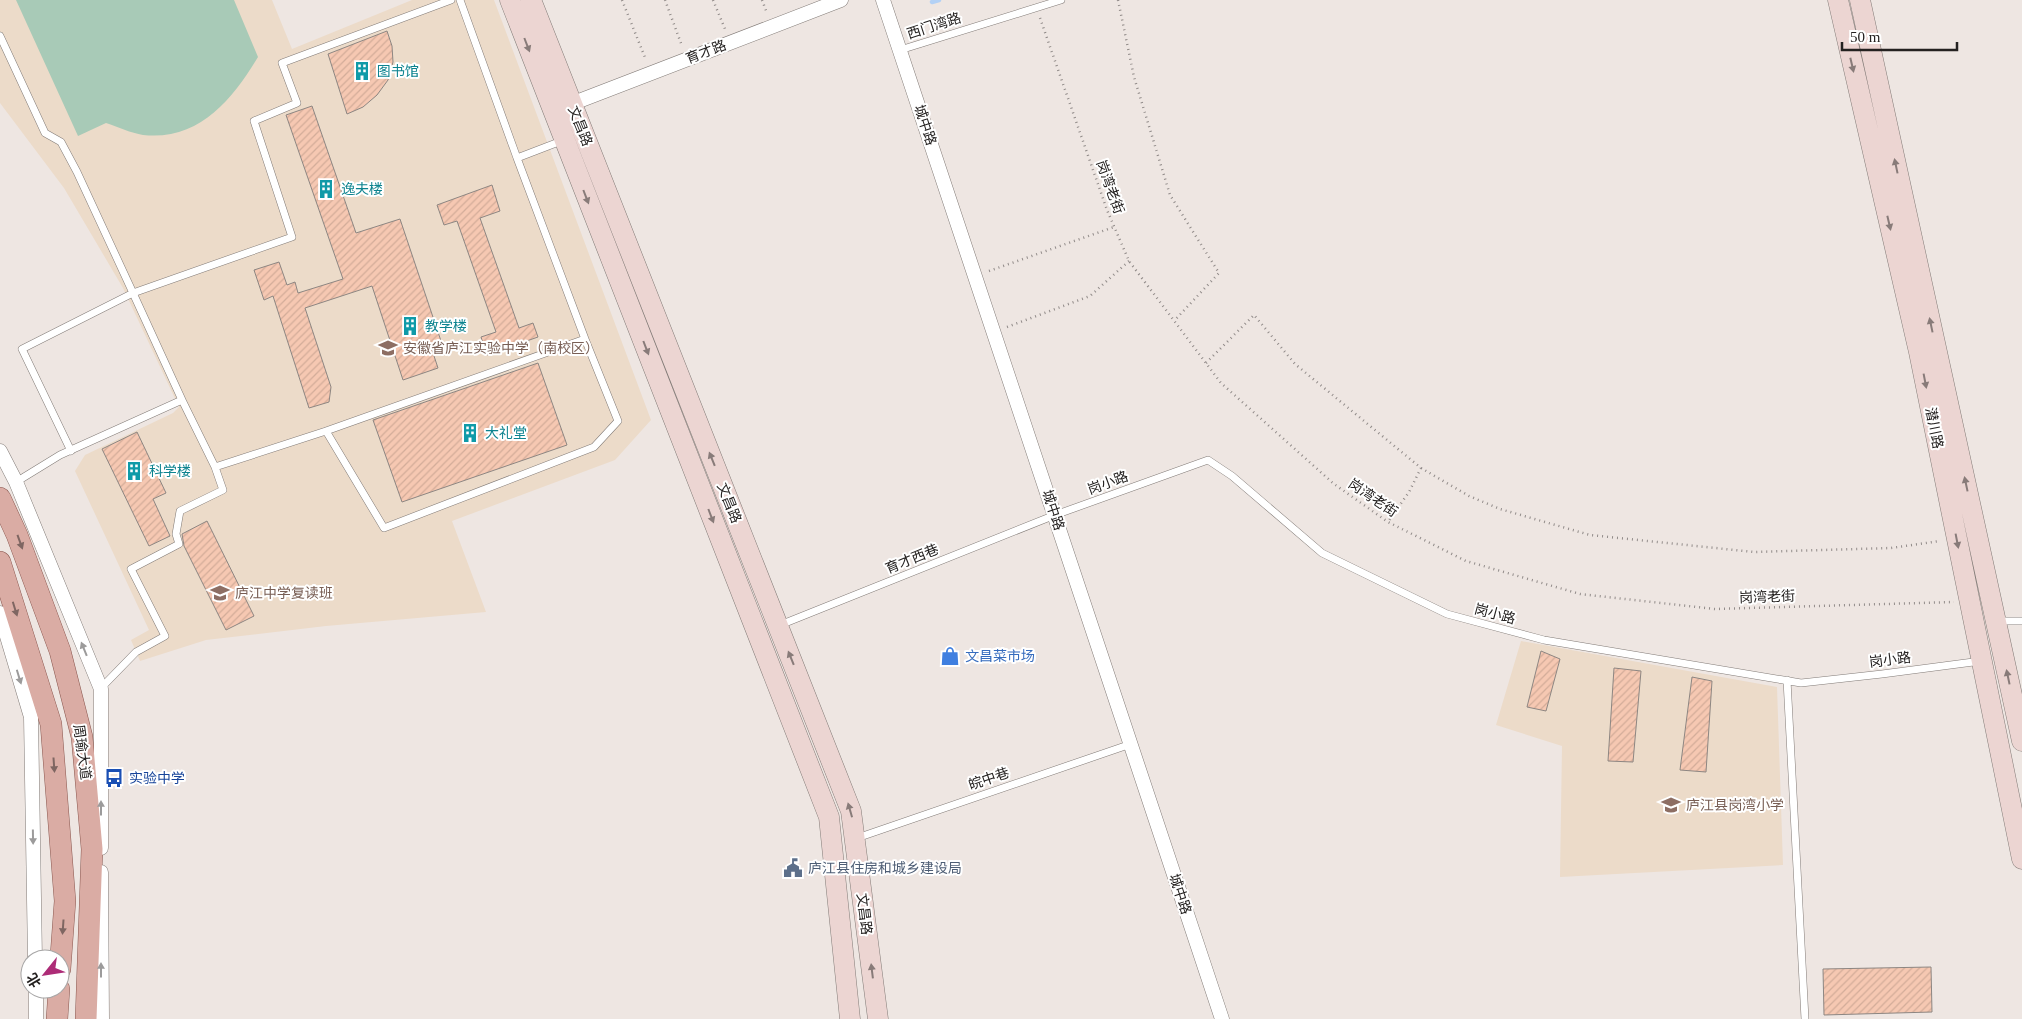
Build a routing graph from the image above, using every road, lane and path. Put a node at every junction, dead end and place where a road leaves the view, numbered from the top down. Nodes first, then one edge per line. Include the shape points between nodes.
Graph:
1 (451, 0) edge
2 (460, 0) edge
3 (510, 0) edge
4 (530, 0) edge
5 (622, 0) edge
6 (665, 0) edge
7 (713, 0) edge
8 (841, 0) edge
9 (884, 0) edge
10 (1061, 0) edge
11 (1118, 0) edge
12 (1838, 0) edge
13 (1860, 0) edge
14 (1037, 7) junction
15 (0, 36) edge
16 (730, 42) junction
17 (900, 50) junction
18 (687, 59) junction
19 (651, 73) junction
20 (571, 104) junction
21 (564, 140) junction
22 (517, 158) junction
23 (1114, 227) junction
24 (1129, 261) junction
25 (975, 276) junction
26 (133, 293) junction
27 (1174, 321) junction
28 (994, 332) junction
29 (585, 339) junction
30 (1206, 363) junction
31 (182, 400) junction
32 (326, 431) junction
33 (0, 451) edge
34 (71, 451) junction
35 (215, 468) junction
36 (1421, 468) junction
37 (16, 482) junction
38 (0, 498) edge
39 (1055, 516) junction
40 (1388, 522) junction
41 (1956, 538) junction
42 (0, 562) edge
43 (1969, 601) junction
44 (0, 613) edge
45 (1996, 621) junction
46 (2022, 621) edge
47 (778, 626) junction
48 (1981, 661) junction
49 (1787, 680) junction
50 (100, 689) junction
51 (2022, 741) edge
52 (1130, 744) junction
53 (855, 839) junction
54 (2022, 859) edge
55 (35, 949) edge
56 (61, 949) edge
57 (36, 999) edge
58 (58, 999) edge
59 (36, 1019) edge
60 (57, 1019) edge
61 (86, 1019) edge
62 (102, 1019) edge
63 (850, 1019) edge
64 (878, 1019) edge
65 (1222, 1019) edge
66 (1805, 1019) edge

1 - 26 lane via 282,63 296,103 254,121 292,237
2 - 22 lane
3 -> 21 main road, 文昌路
4 - 20 main road, 文昌路
5 - 19 path
6 - 18 path
7 - 16 path
8 - 16 street, 育才路
9 - 17 street, 城中路
10 - 14 lane, 西门湾路
11 - 27 path via 1134,76 1170,195 1219,273
12 -> 41 main road, 潜川路 via 1919,352
45 -> 13 main road, 潜川路
14 - 17 lane, 西门湾路
14 - 23 path, 岗湾老街
15 - 26 lane via 45,133 61,142
16 - 18 street, 育才路
17 - 25 street, 城中路
18 - 19 street, 育才路
19 - 20 street, 育才路
47 -> 20 main road, 文昌路
21 - 22 lane
21 -> 63 main road, 文昌路 via 829,817
22 - 29 lane
23 - 24 path, 岗湾老街
23 - 25 path
24 - 27 path, 岗湾老街
24 - 28 path via 1090,296
25 - 28 street, 城中路
26 - 31 lane
26 - 34 lane via 22,349
27 - 30 path, 岗湾老街
28 - 39 street, 城中路
29 - 32 lane
29 - 32 lane via 618,421 594,447 384,528
30 - 36 path via 1254,315 1295,364
30 - 40 path, 岗湾老街 via 1221,383 1334,484
31 - 34 lane
31 - 35 lane
32 - 35 lane
33 - 37 street
34 - 37 lane
35 - 50 lane via 223,490 180,511 176,534 178,544 131,569 165,636 136,652
36 - 40 path
36 - 41 path via 1469,496 1500,509 1590,535 1754,552 1891,548
50 -> 37 street
38 -> 61 main road, 周瑜大道 via 18,535 60,650 82,737 92,849
39 - 47 lane, 育才西巷
39 - 49 lane, 岗小路 via 1208,460 1232,476 1322,553 1447,614 1544,640
39 - 52 street, 城中路
40 - 43 path, 岗湾老街 via 1466,561 1580,594 1715,609
41 -> 43 main road, 潜川路
42 -> 56 main road, 周瑜大道 via 51,724 65,900
43 - 48 main road, 潜川路
44 -> 55 street via 31,717
45 - 46 lane
51 -> 45 main road, 潜川路
53 -> 47 main road, 文昌路 via 851,811
48 - 49 lane, 岗小路 via 1855,677 1801,682
48 - 54 main road, 潜川路
49 - 66 lane
62 -> 50 street
52 - 53 lane, 皖中巷
52 - 65 street, 城中路
64 -> 53 main road, 文昌路
57 - 59 street
58 - 60 main road

